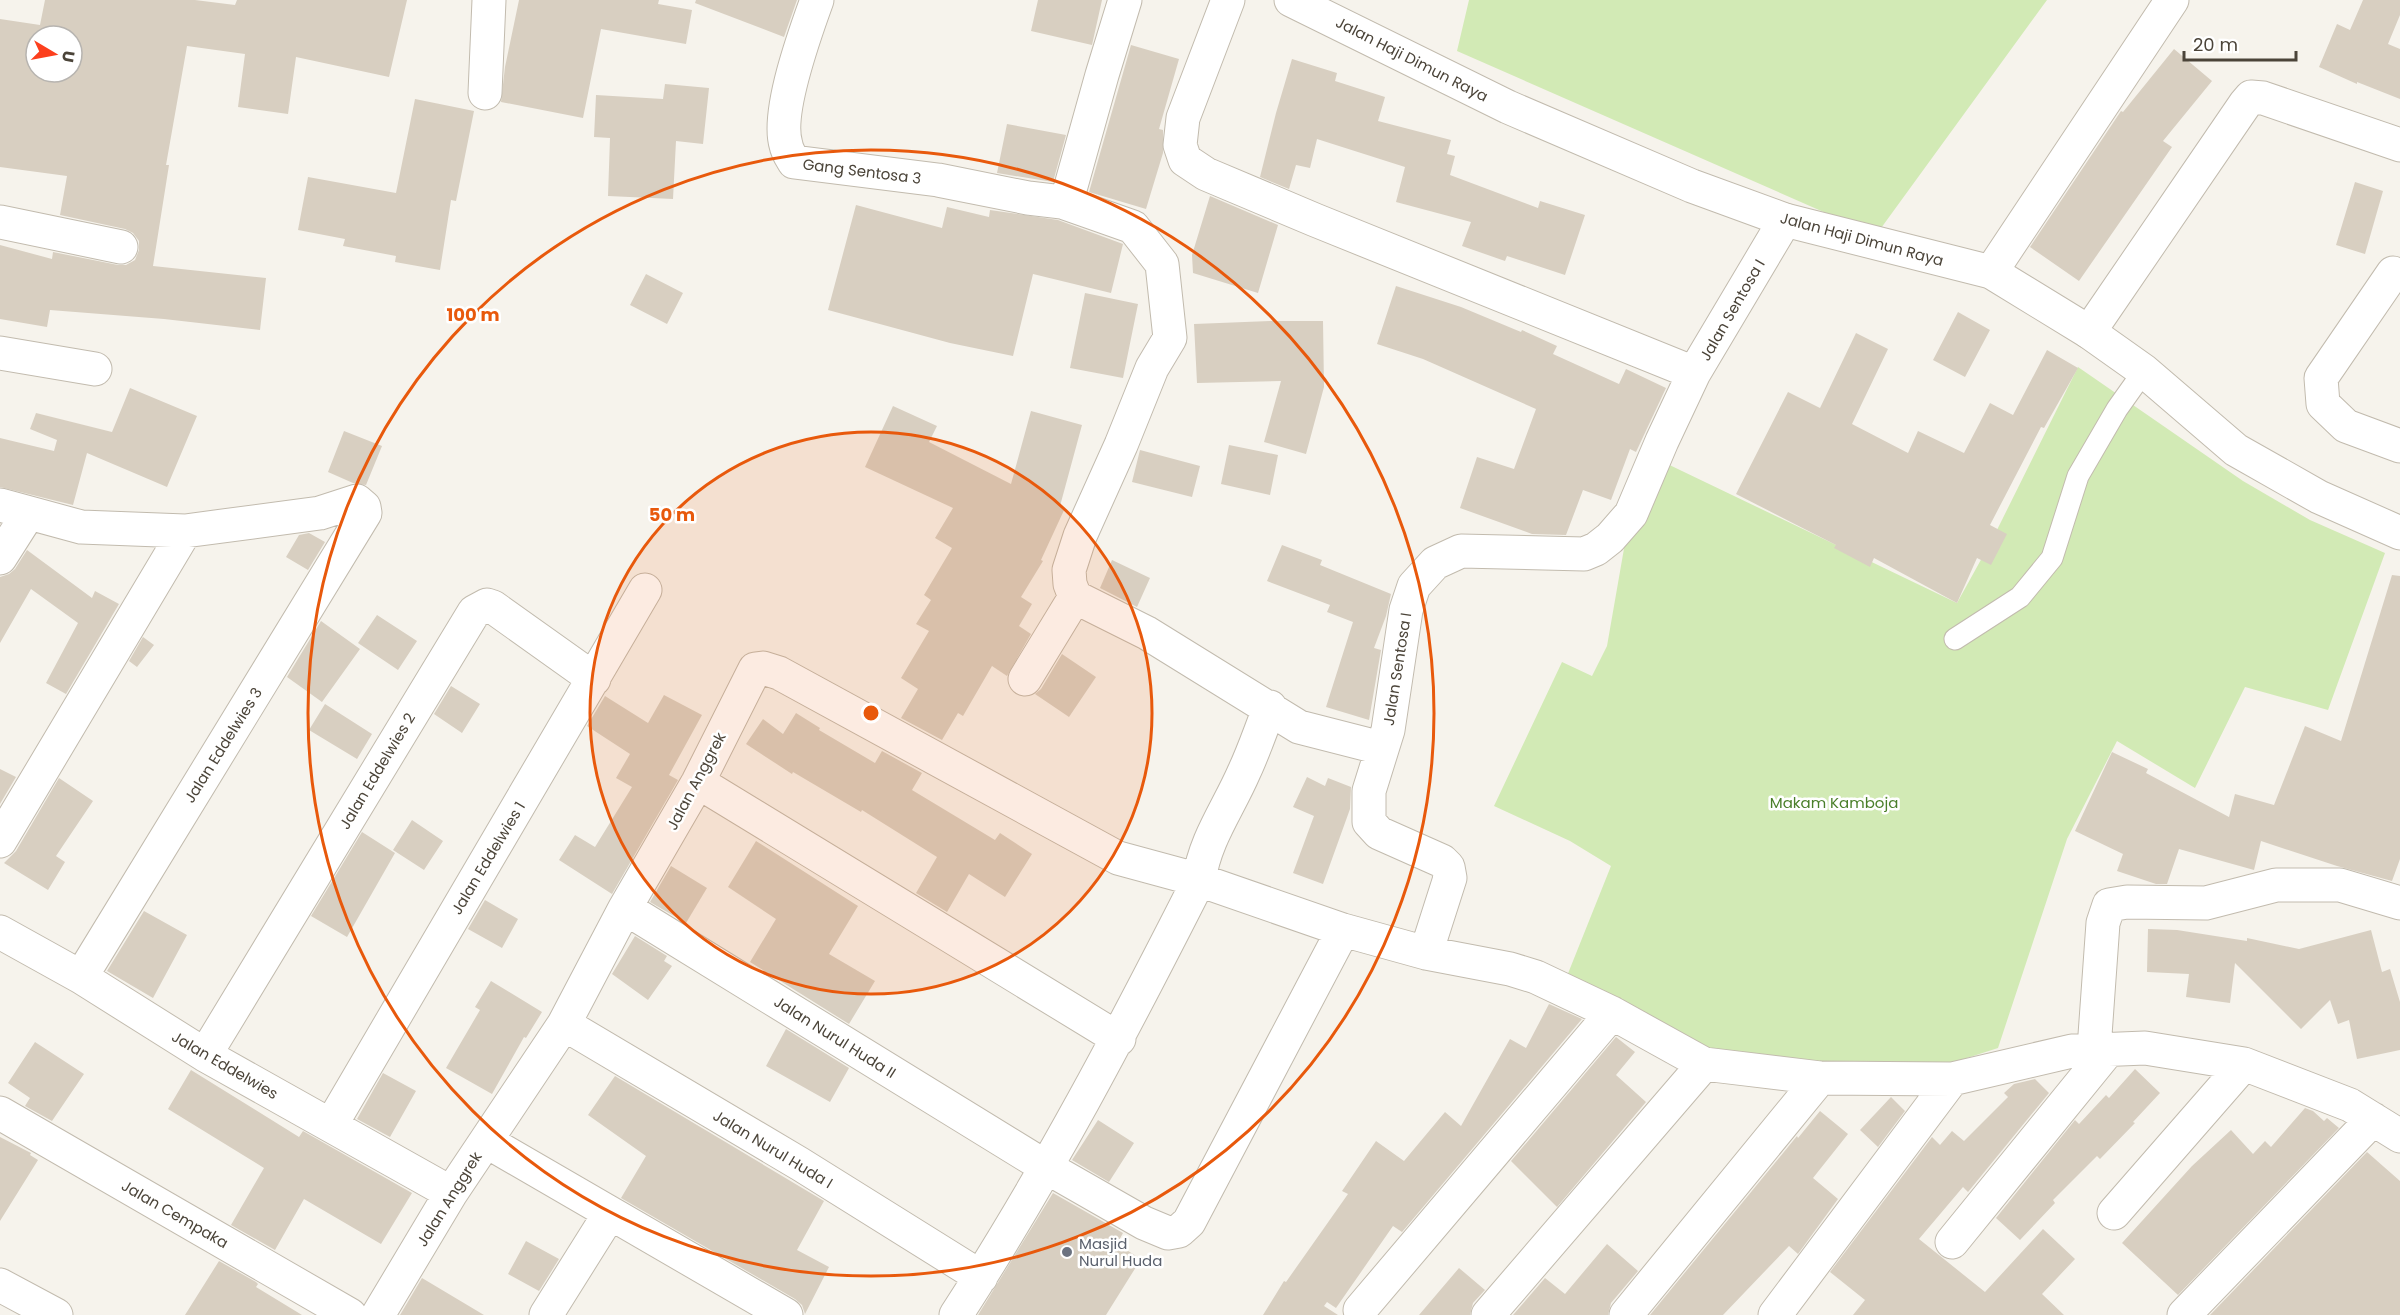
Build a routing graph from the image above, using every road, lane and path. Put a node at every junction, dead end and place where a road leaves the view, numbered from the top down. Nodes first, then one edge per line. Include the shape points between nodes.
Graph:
1 (489, 0) edge
2 (817, 0) edge
3 (1125, 0) edge
4 (1228, 0) edge
5 (1291, 0) edge
6 (2172, 0) edge
7 (485, 93) dead end
8 (2400, 145) edge
9 (1062, 202) junction
10 (1785, 220) junction
11 (0, 222) edge
12 (121, 247) dead end
13 (1991, 272) junction
14 (2393, 273) dead end
15 (2089, 332) junction
16 (0, 353) edge
17 (95, 369) dead end
18 (2144, 372) junction
19 (1694, 373) junction
20 (2400, 446) edge
21 (14, 509) edge
22 (185, 531) junction
23 (2400, 533) edge
24 (0, 558) edge
25 (645, 590) dead end
26 (1076, 597) junction
27 (1956, 639) dead end
28 (594, 679) junction
29 (1025, 679) dead end
30 (1270, 707) junction
31 (1381, 748) junction
32 (698, 782) junction
33 (0, 841) edge
34 (1205, 857) junction
35 (2400, 903) edge
36 (625, 908) junction
37 (1343, 930) junction
38 (0, 932) edge
39 (1426, 952) junction
40 (81, 976) junction
41 (1612, 1013) junction
42 (564, 1024) junction
43 (1119, 1039) junction
44 (2102, 1049) junction
45 (205, 1055) junction
46 (1704, 1064) junction
47 (2244, 1064) junction
48 (1820, 1078) junction
49 (1952, 1079) junction
50 (0, 1113) edge
51 (331, 1125) junction
52 (2387, 1128) edge
53 (486, 1141) junction
54 (1046, 1167) junction
55 (451, 1194) junction
56 (610, 1213) junction
57 (2114, 1213) dead end
58 (1952, 1242) dead end
59 (981, 1277) junction
60 (0, 1285) edge
61 (1360, 1310) dead end
62 (56, 1315) edge
63 (350, 1315) edge
64 (378, 1315) edge
65 (546, 1315) edge
66 (786, 1315) edge
67 (956, 1315) edge
68 (1488, 1315) edge
69 (1626, 1315) edge
70 (1775, 1315) edge
71 (2184, 1315) edge

1 - 7 street
2 - 9 street, Gang Sentosa 3 via 800,47 783,120 785,145 794,162 938,180
3 - 9 street via 1070,194
4 - 19 street via 1183,118 1180,145 1185,160 1206,174 1336,229
5 - 10 street, Jalan Haji Dimun Raya via 1419,65 1582,140
6 - 13 street
8 - 15 street via 2251,97
9 - 26 street via 1133,227 1162,264 1170,338 1152,368 1080,536 1069,570
10 - 13 street, Jalan Haji Dimun Raya
10 - 19 street, Jalan Sentosa I
11 - 12 street
13 - 15 street, Jalan Haji Dimun Raya
14 - 20 street via 2321,378 2323,404 2346,426
15 - 18 street, Jalan Haji Dimun Raya
16 - 17 street
18 - 23 street, Jalan Haji Dimun Raya via 2236,450 2319,497
18 - 27 lane via 2078,476 2052,558 2020,597
19 - 31 street, Jalan Sentosa I via 1630,514 1596,549 1584,554 1461,551 1435,563 1414,586 1406,610 1388,730
21 - 22 street via 81,527
21 - 24 street
22 - 33 street
22 - 40 street, Jalan Eddelwies 3 via 320,513 357,501 365,513
25 - 28 street, Jalan Eddelwies 1
26 - 29 street
26 - 30 street via 1147,633
28 - 45 street, Jalan Eddelwies 2 via 493,607 487,605 474,612
28 - 51 street, Jalan Eddelwies 1
30 - 31 street via 1299,726
30 - 34 street
31 - 39 street, Jalan Sentosa I via 1369,791 1369,822 1379,833 1448,867 1450,878
32 - 34 street, Jalan Anggrek via 755,669 763,668 1118,858
32 - 36 street, Jalan Anggrek
32 - 43 street
34 - 37 street
34 - 43 street
35 - 44 street via 2340,885 2276,885 2206,903 2109,905 2103,923
36 - 42 street, Jalan Anggrek
36 - 54 street, Jalan Nurul Huda II
37 - 39 street
37 - 54 street, Jalan Nurul Huda II via 1189,1222 1179,1231 1167,1233 1144,1223
38 - 40 street, Jalan Eddelwies
39 - 41 street via 1536,977
40 - 45 street, Jalan Eddelwies
41 - 46 street
41 - 61 street
42 - 53 street, Jalan Anggrek
42 - 59 street, Jalan Nurul Huda I
43 - 54 street
44 - 47 street via 2145,1048
44 - 49 street via 2072,1051
44 - 58 street
45 - 51 street, Jalan Eddelwies
46 - 48 street
46 - 68 street
47 - 52 street via 2350,1105
47 - 57 street
48 - 49 street
48 - 69 street
49 - 70 street
50 - 63 street, Jalan Cempaka
51 - 55 street, Jalan Eddelwies
52 - 71 street
53 - 55 street, Jalan Anggrek
53 - 56 street
54 - 59 street
55 - 64 street, Jalan Anggrek
56 - 65 street
56 - 66 street
59 - 67 street
60 - 62 street

